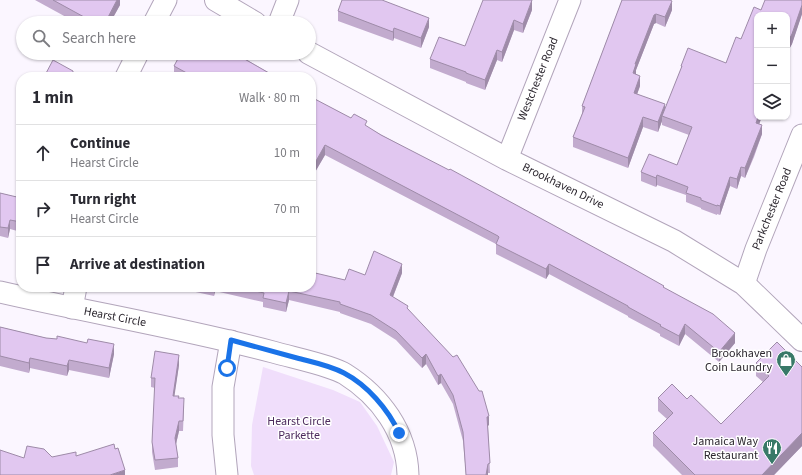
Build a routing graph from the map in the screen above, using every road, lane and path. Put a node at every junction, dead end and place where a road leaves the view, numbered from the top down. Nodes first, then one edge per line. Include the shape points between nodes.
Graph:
1 (166, 0) edge
2 (216, 0) edge
3 (288, 0) edge
4 (570, 0) edge
5 (158, 16) edge
6 (243, 16) edge
7 (282, 16) edge
8 (316, 57) edge
9 (134, 60) edge
10 (128, 72) edge
11 (802, 135) edge
12 (507, 158) junction
13 (744, 284) junction
14 (0, 292) edge
15 (75, 292) edge
16 (72, 308) junction
17 (231, 340) junction
18 (802, 340) edge
19 (227, 475) edge
20 (408, 475) edge

1 - 5 street
2 - 6 street
3 - 7 street
4 - 12 street, Westchester Road
8 - 12 street, Brookhaven Drive
9 - 10 street
11 - 13 street, Parkchester Road
12 - 13 street, Brookhaven Drive via 674,241
13 - 18 street, Brookhaven Drive
14 - 16 street, Hearst Circle
15 - 16 street
16 - 17 street, Hearst Circle
17 - 19 street via 223,387 223,435
17 - 20 street, Hearst Circle via 344,372 363,386 382,406 394,424 404,446

